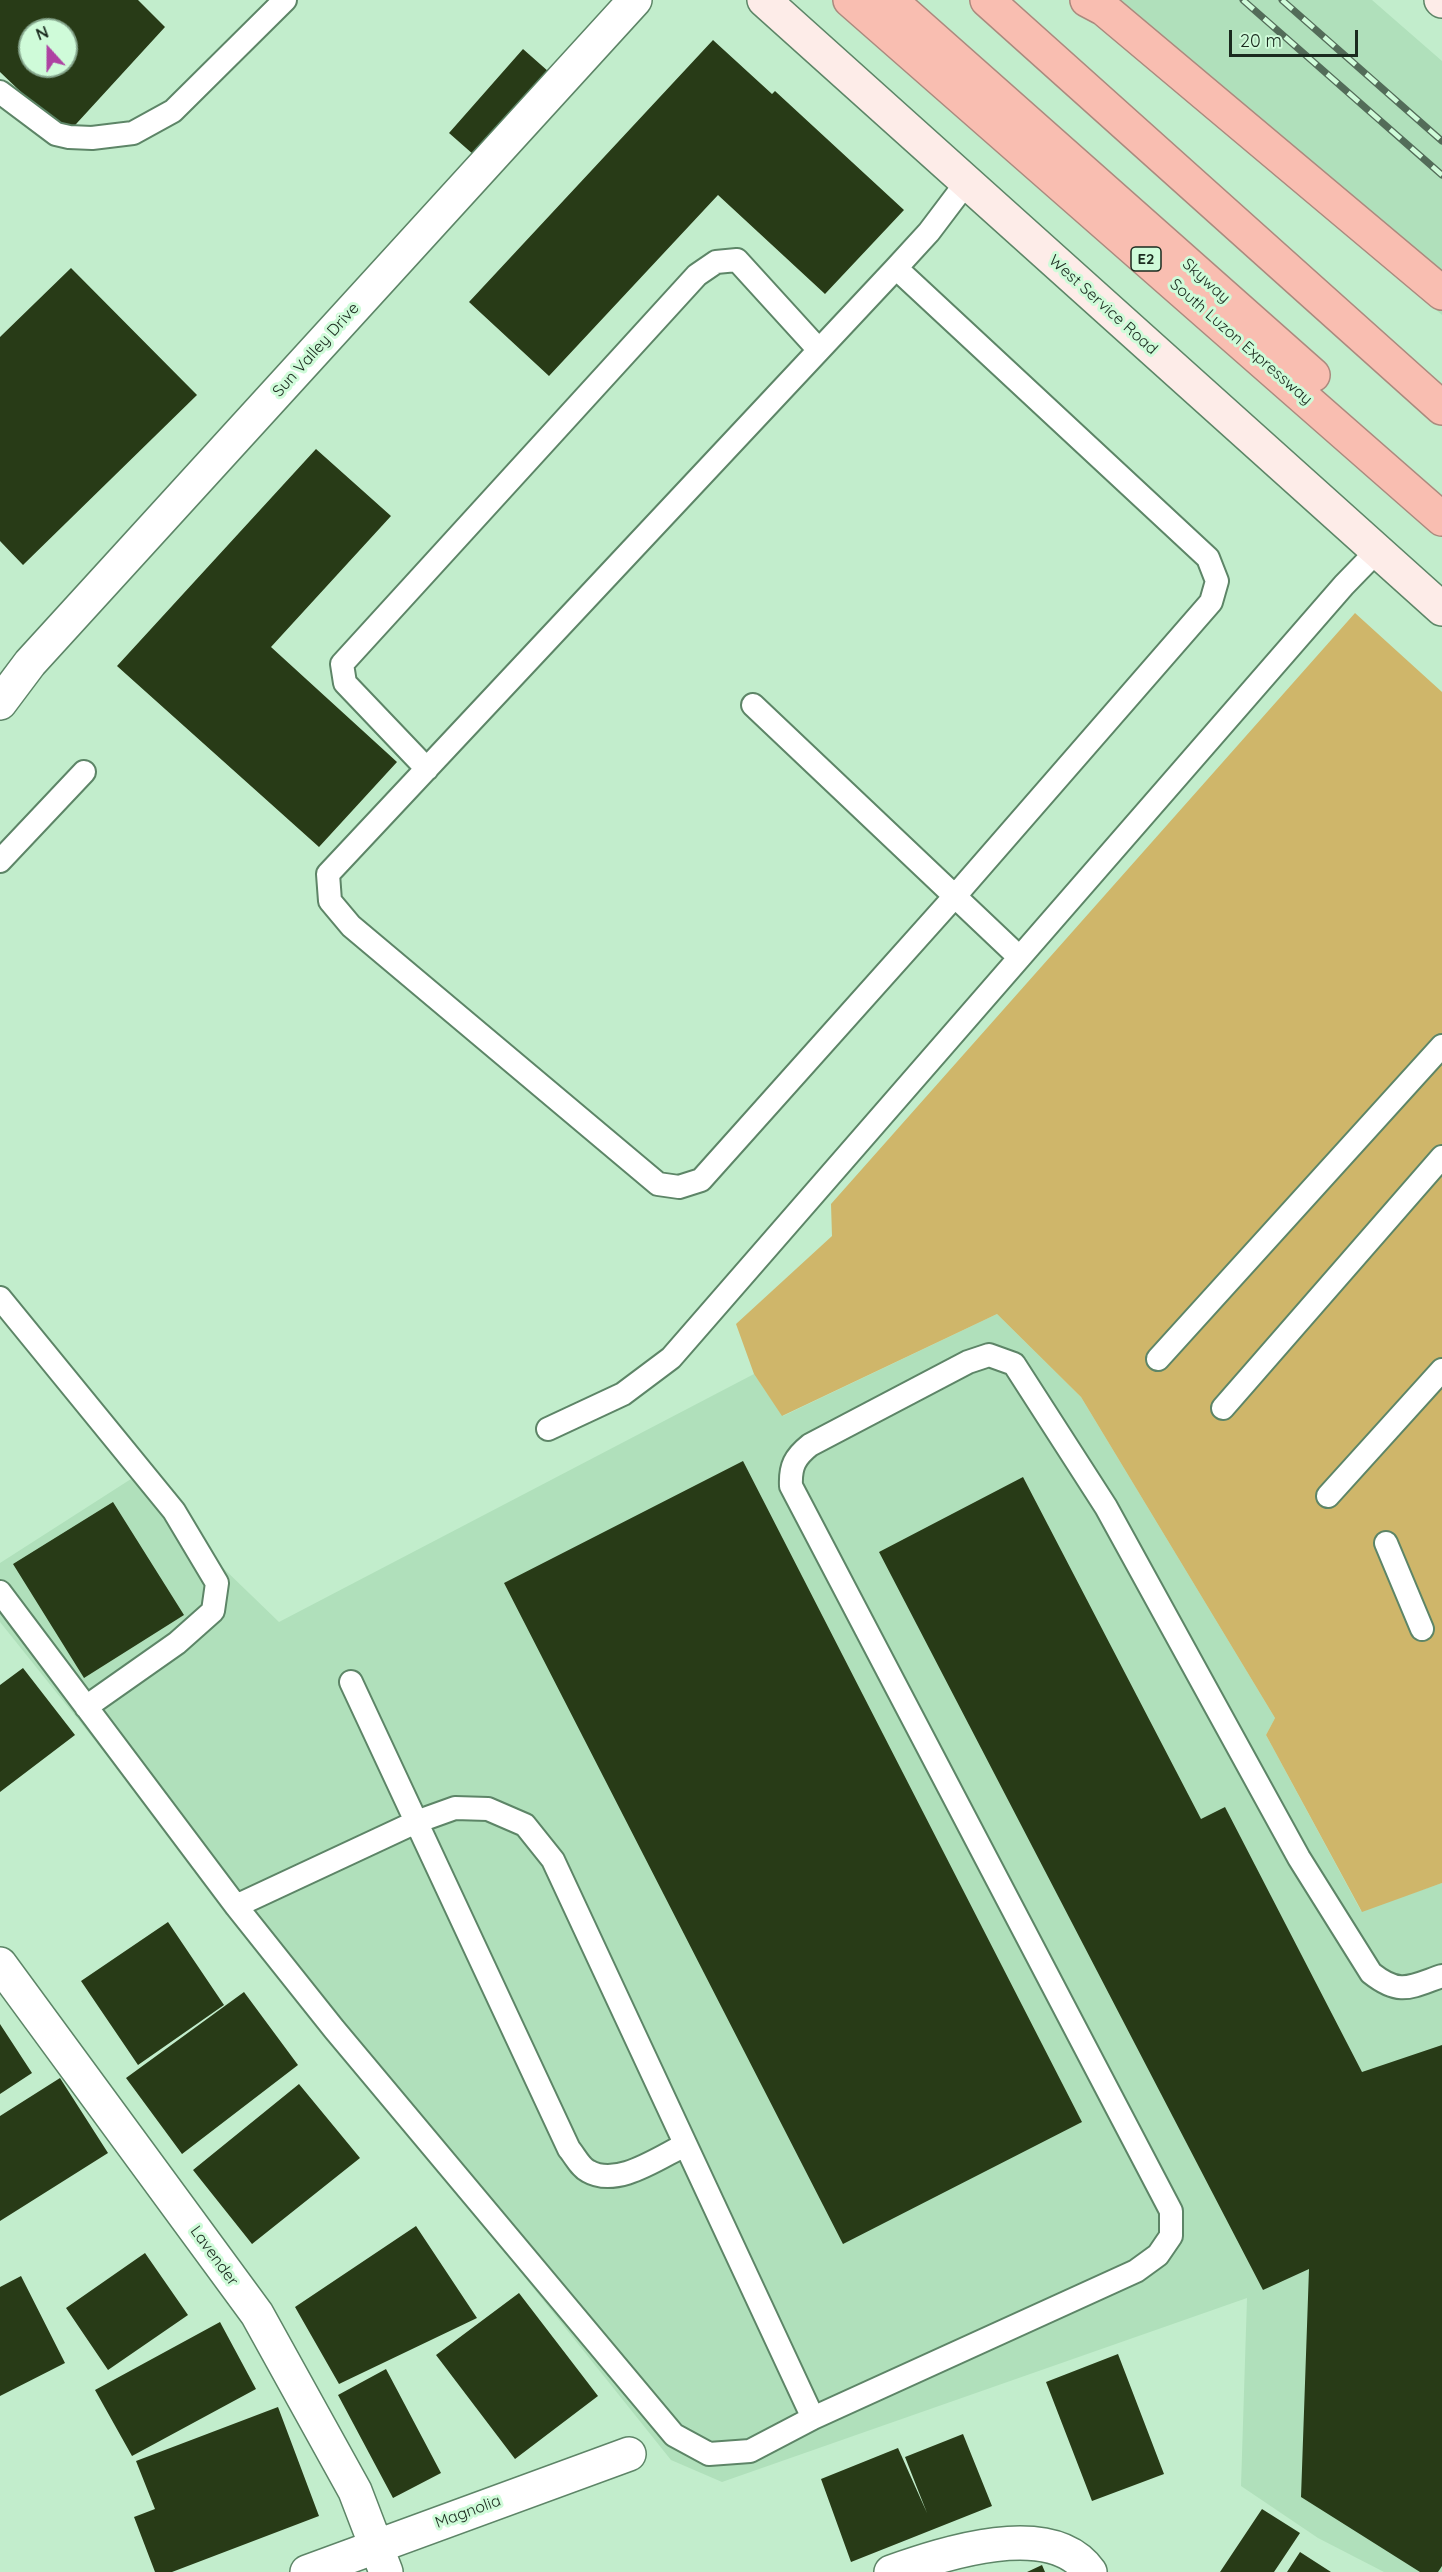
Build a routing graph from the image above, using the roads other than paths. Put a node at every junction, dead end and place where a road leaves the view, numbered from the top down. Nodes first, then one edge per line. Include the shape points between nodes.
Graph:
1 (285, 0) edge
2 (764, 0) edge
3 (850, 0) edge
4 (890, 0) edge
5 (987, 0) edge
6 (1016, 0) edge
7 (1087, 0) edge
8 (630, 2) edge
9 (0, 92) edge
10 (966, 183) junction
11 (896, 268) junction
12 (1442, 293) edge
13 (819, 350) junction
14 (1442, 380) edge
15 (1442, 408) edge
16 (1442, 489) edge
17 (1442, 519) edge
18 (1378, 549) junction
19 (1442, 609) edge
20 (0, 703) edge
21 (753, 705) dead end
22 (427, 769) junction
23 (84, 772) dead end
24 (0, 861) edge
25 (956, 896) junction
26 (1019, 957) junction
27 (1442, 1046) edge
28 (1442, 1157) edge
29 (0, 1298) edge
30 (1158, 1359) dead end
31 (1442, 1370) edge
32 (1223, 1407) dead end
33 (548, 1429) dead end
34 (1328, 1496) dead end
35 (1386, 1544) dead end
36 (0, 1592) edge
37 (1422, 1629) dead end
38 (351, 1682) dead end
39 (86, 1707) junction
40 (416, 1822) junction
41 (236, 1906) junction
42 (0, 1964) edge
43 (1442, 1976) edge
44 (685, 2145) junction
45 (813, 2418) junction
46 (629, 2454) dead end
47 (382, 2559) edge
48 (307, 2572) edge
49 (891, 2572) edge
50 (1090, 2572) edge

1 - 9 lane via 173,111 133,133 92,138 56,134
2 - 10 main road, West Service Road
3 - 17 highway, South Luzon Expressway / E2
4 - 16 highway, Skyway / E2
5 - 15 highway
6 - 14 highway
7 - 12 highway via 1104,9
8 - 20 street, Sun Valley Drive via 38,654
10 - 11 lane
10 - 18 main road, West Service Road
11 - 13 lane
11 - 25 lane via 1208,558 1217,581 1211,602
13 - 22 lane
13 - 22 lane via 737,260 716,262 698,275 342,664 345,682
18 - 19 main road, West Service Road
18 - 26 lane
21 - 25 lane
22 - 25 lane via 328,874 330,901 351,926 657,1184 679,1187 700,1180
23 - 24 lane
25 - 26 lane
26 - 33 lane via 671,1358 623,1394
27 - 30 lane
28 - 32 lane
29 - 39 lane via 174,1511 217,1583 213,1611 177,1643
31 - 34 lane
35 - 37 lane
36 - 39 lane
38 - 40 lane
39 - 41 lane
40 - 41 lane
40 - 44 lane via 455,1808 488,1809 525,1825 553,1860
40 - 44 lane via 569,2150 585,2170 603,2178 627,2173
41 - 45 lane via 674,2435 709,2454 750,2451
42 - 47 street, Lavender via 257,2314 355,2491
43 - 45 lane via 1405,1988 1387,1985 1371,1973 1299,1858 1106,1507 1014,1364 989,1355 968,1362 810,1444 797,1456 790,1471 791,1486 1171,2211 1171,2236 1158,2255 1136,2271
44 - 45 lane
46 - 47 street, Magnolia
47 - 48 street, Magnolia
49 - 50 street via 947,2553 1006,2543 1060,2547

